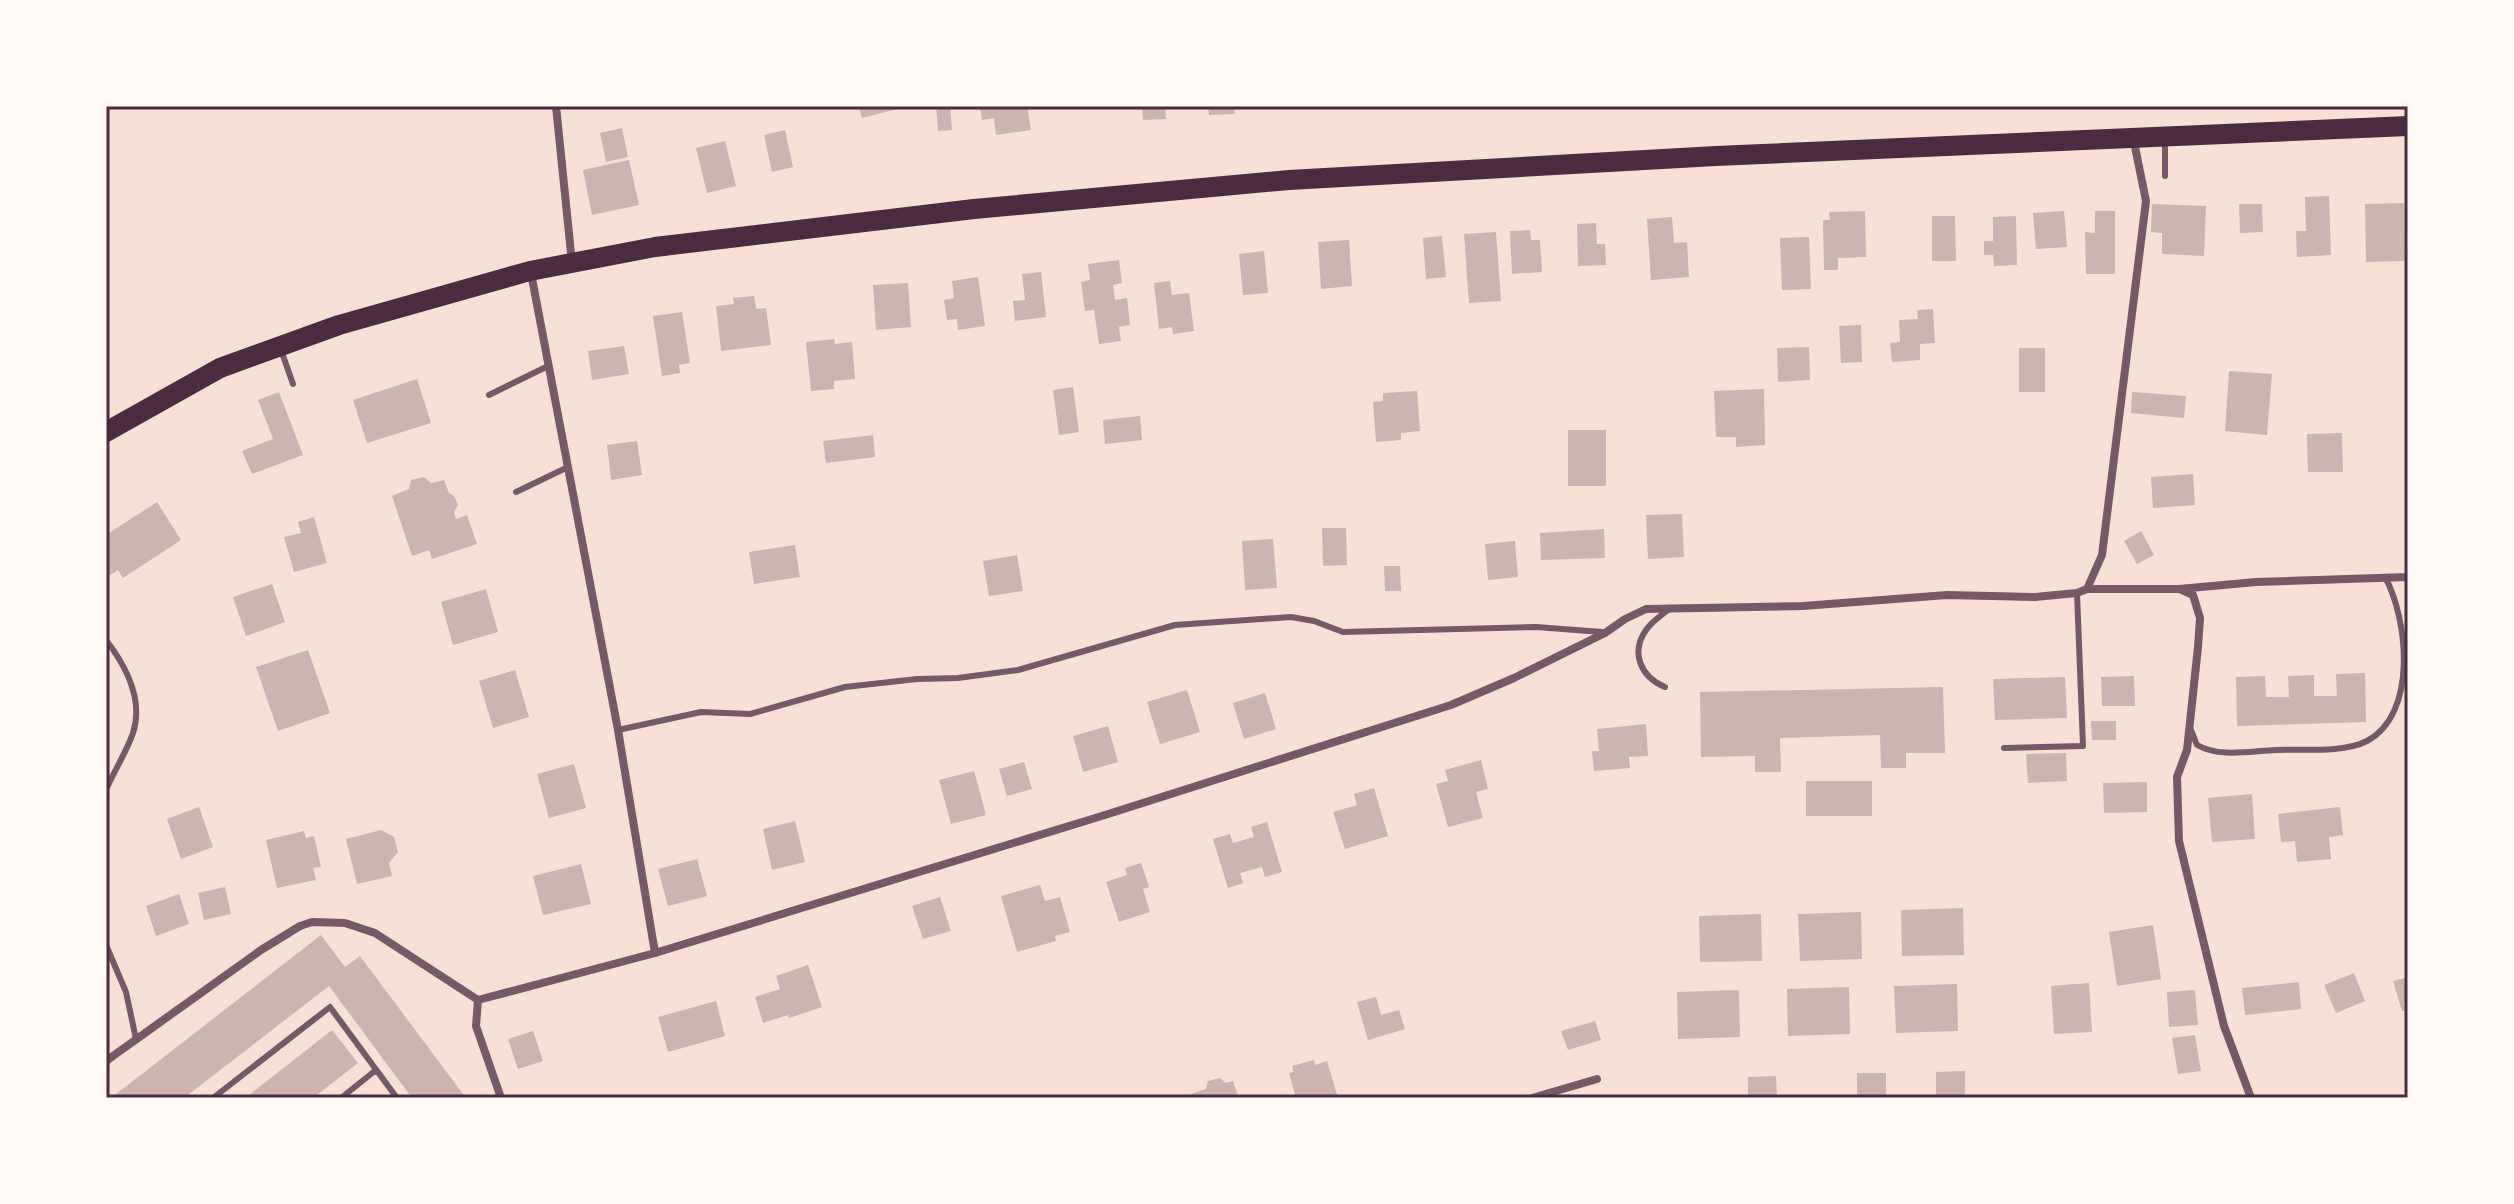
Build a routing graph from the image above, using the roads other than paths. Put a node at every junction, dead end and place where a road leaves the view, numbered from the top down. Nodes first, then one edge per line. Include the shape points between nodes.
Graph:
1 (556, 106) edge
2 (2408, 126) edge
3 (2165, 136) junction
4 (2133, 137) junction
5 (2165, 176) dead end
6 (572, 264) junction
7 (530, 271) junction
8 (279, 346) junction
9 (548, 366) junction
10 (293, 384) dead end
11 (489, 395) dead end
12 (106, 432) edge
13 (568, 467) junction
14 (516, 492) dead end
15 (2385, 577) junction
16 (2408, 577) edge
17 (2087, 589) junction
18 (2179, 589) junction
19 (2077, 593) junction
20 (1670, 608) junction
21 (1605, 633) junction
22 (106, 640) edge
23 (1665, 687) dead end
24 (2190, 726) junction
25 (618, 730) junction
26 (2004, 748) dead end
27 (106, 790) edge
28 (106, 945) edge
29 (655, 953) junction
30 (478, 1000) junction
31 (136, 1039) junction
32 (106, 1061) edge
33 (376, 1070) junction
34 (1597, 1079) dead end
35 (213, 1098) edge
36 (341, 1098) edge
37 (397, 1098) edge
38 (501, 1098) edge
39 (1532, 1098) edge
40 (2251, 1098) edge

1 - 6 street
2 - 3 main road
3 - 4 main road
3 - 5 lane
4 - 6 main road via 1289,180 974,209 655,247
4 - 17 street via 2146,201 2102,555
6 - 7 main road
7 - 8 main road
7 - 9 street
8 - 10 lane
8 - 12 main road via 220,368
9 - 11 lane
9 - 13 street
13 - 14 lane
13 - 25 street
15 - 16 street
15 - 18 street
15 - 24 lane via 2397,602 2403,674 2398,704 2380,732 2365,742 2336,748 2218,753 2197,745
17 - 18 street
17 - 19 street
18 - 24 street via 2193,595 2200,618
19 - 20 street
19 - 26 lane via 2083,746
20 - 21 street via 1646,609
20 - 23 lane via 1647,628 1639,644 1644,673
21 - 25 lane via 1536,627 1343,632 1291,617 1193,622 1018,670 845,687 750,714 701,712
21 - 29 street via 1451,705
22 - 27 lane via 130,680 137,715
24 - 40 street via 2177,777 2179,841 2224,1026
25 - 29 street
28 - 31 lane via 126,992
29 - 30 street
30 - 31 street via 375,933 323,920 300,926 261,950
30 - 38 street via 476,1026
31 - 32 street
33 - 35 lane via 330,1007
33 - 36 lane
33 - 37 lane
34 - 39 street

